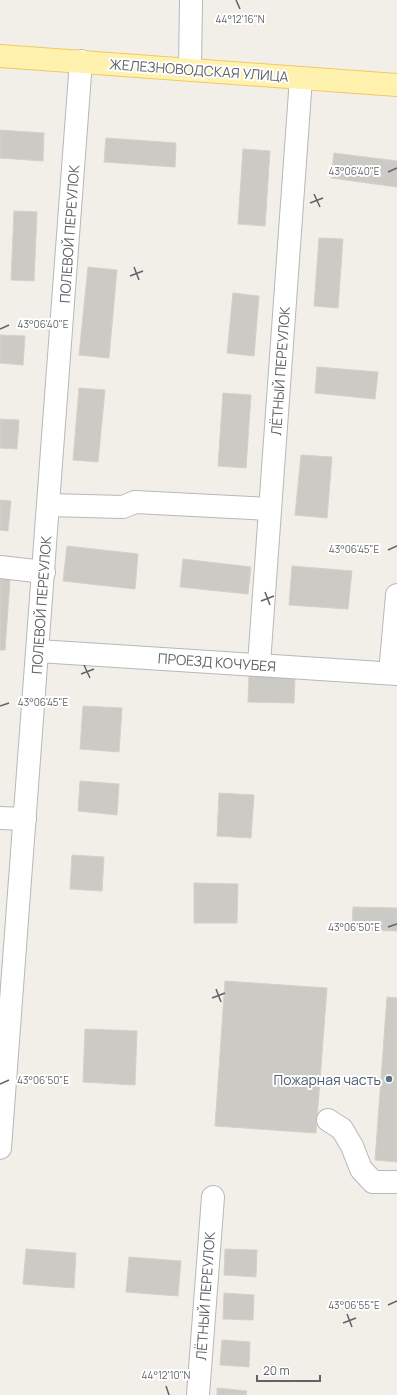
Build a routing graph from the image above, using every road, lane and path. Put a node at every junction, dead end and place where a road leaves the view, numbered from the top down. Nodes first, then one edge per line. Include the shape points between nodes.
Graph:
1 (191, 0) edge
2 (0, 56) edge
3 (81, 61) junction
4 (190, 70) junction
5 (301, 78) junction
6 (397, 85) edge
7 (49, 505) junction
8 (270, 509) junction
9 (0, 566) edge
10 (44, 572) junction
11 (397, 595) edge
12 (38, 651) junction
13 (259, 664) junction
14 (394, 673) edge
15 (0, 818) edge
16 (25, 819) junction
17 (8, 924) edge
18 (328, 1120) dead end
19 (0, 1148) edge
20 (397, 1182) edge
21 (213, 1197) dead end
22 (198, 1395) edge

1 - 4 street
2 - 3 main road, ЖЕЛЕЗНОВОДСКАЯ УЛИЦА
3 - 4 main road, ЖЕЛЕЗНОВОДСКАЯ УЛИЦА
3 - 7 street, ПОЛЕВОЙ ПЕРЕУЛОК
4 - 5 main road, ЖЕЛЕЗНОВОДСКАЯ УЛИЦА
5 - 6 main road, ЖЕЛЕЗНОВОДСКАЯ УЛИЦА
5 - 8 street, ЛЁТНЫЙ ПЕРЕУЛОК
7 - 8 street via 123,507 135,502
7 - 10 street, ПОЛЕВОЙ ПЕРЕУЛОК
8 - 13 street, ЛЁТНЫЙ ПЕРЕУЛОК
9 - 10 street
10 - 12 street, ПОЛЕВОЙ ПЕРЕУЛОК
11 - 14 street
12 - 13 street, ПРОЕЗД КОЧУБЕЯ
12 - 16 street, ПОЛЕВОЙ ПЕРЕУЛОК
13 - 14 street, ПРОЕЗД КОЧУБЕЯ
15 - 16 street
16 - 17 street, ПОЛЕВОЙ ПЕРЕУЛОК
17 - 19 street, ПОЛЕВОЙ ПЕРЕУЛОК
18 - 20 street via 342,1129 361,1169 373,1182
21 - 22 street, ЛЁТНЫЙ ПЕРЕУЛОК

